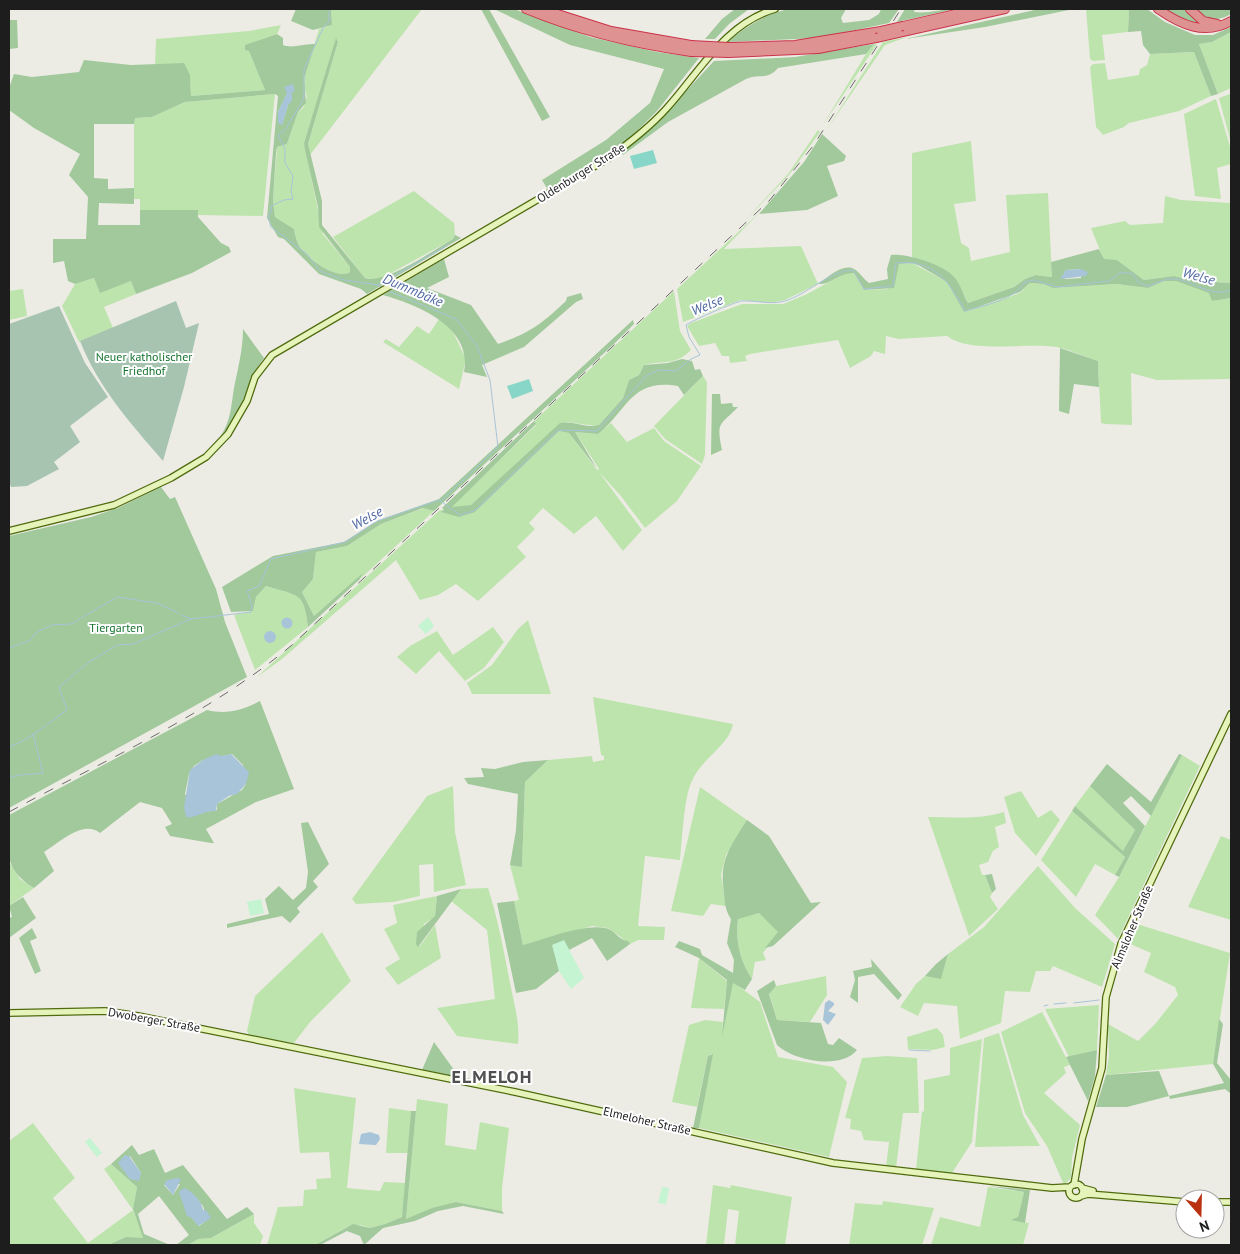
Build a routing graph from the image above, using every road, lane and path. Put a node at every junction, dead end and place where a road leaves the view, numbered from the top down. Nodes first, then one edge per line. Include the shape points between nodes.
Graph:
1 (526, 9) edge
2 (542, 9) edge
3 (775, 9) edge
4 (977, 9) edge
5 (1005, 9) edge
6 (1158, 9) edge
7 (1190, 9) edge
8 (1231, 21) edge
9 (691, 48) junction
10 (729, 50) junction
11 (9, 531) edge
12 (1231, 714) edge
13 (9, 1013) edge
14 (246, 1038) joint
15 (1075, 1187) junction
16 (1081, 1196) junction
17 (1127, 1198) junction
18 (1175, 1201) edge

1 - 9 highway via 597,34 658,47
2 - 9 highway via 611,31
3 - 11 street, Oldenburger Straße via 748,21 722,41 666,109 644,132 613,155 272,356 255,377 247,401 228,434 206,457 114,505
4 - 10 highway, bridge via 881,31 795,45
5 - 10 highway, bridge via 810,50
6 - 8 highway via 1180,23 1196,28 1218,27
7 - 8 highway via 1198,18 1210,23
9 - 10 highway, bridge
12 - 15 street, Almsloher Straße via 1120,947 1106,997 1102,1068 1079,1153
13 - 14 street, Dwoberger Straße via 118,1012
14 - 15 street, Elmeloher Straße via 515,1092 833,1163 1052,1188
15 - 16 street, Almsloher Straße
15 - 16 street via 1075,1198
15 - 17 street
16 - 17 street
17 - 18 street

